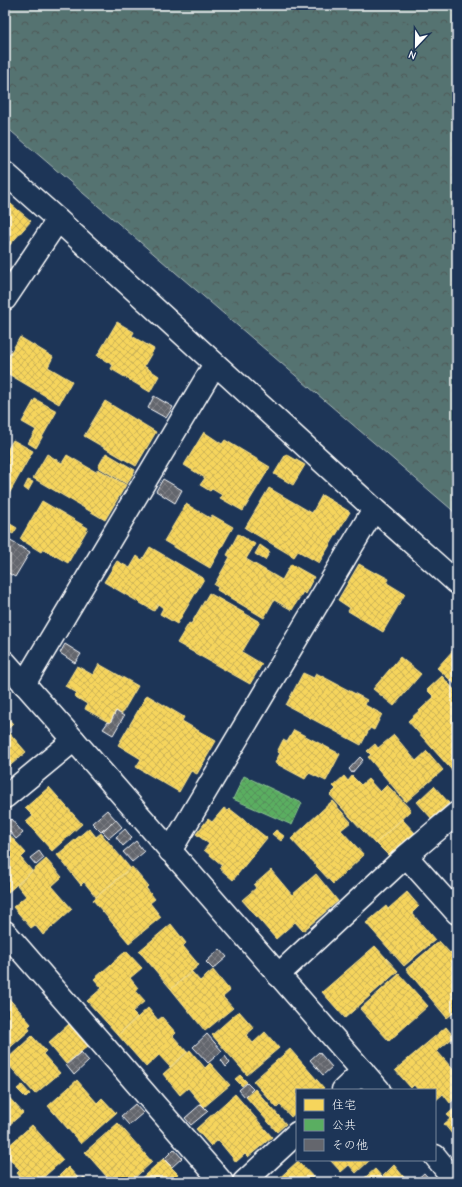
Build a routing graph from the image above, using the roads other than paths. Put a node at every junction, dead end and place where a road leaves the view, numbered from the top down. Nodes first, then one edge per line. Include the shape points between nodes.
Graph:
1 (5, 173) edge
2 (58, 220) junction
3 (5, 299) edge
4 (215, 364) junction
5 (374, 509) junction
6 (457, 583) edge
7 (5, 662) edge
8 (24, 684) junction
9 (74, 740) junction
10 (5, 797) edge
11 (457, 813) edge
12 (170, 851) junction
13 (406, 856) junction
14 (457, 913) edge
15 (5, 932) edge
16 (278, 975) junction
17 (363, 1072) junction
18 (345, 1089) edge
19 (378, 1089) edge
20 (296, 1134) edge
21 (436, 1157) edge
22 (222, 1182) edge
23 (244, 1182) edge
24 (456, 1182) edge

1 - 2 street
2 - 3 street
2 - 4 street
4 - 5 street
4 - 8 street
5 - 6 street
5 - 12 street
7 - 8 street
8 - 9 street
9 - 10 street
9 - 12 street
11 - 13 street
12 - 16 street
13 - 14 street
13 - 16 street
15 - 22 street
16 - 17 street
17 - 18 street
17 - 19 street
20 - 23 street
21 - 24 street

